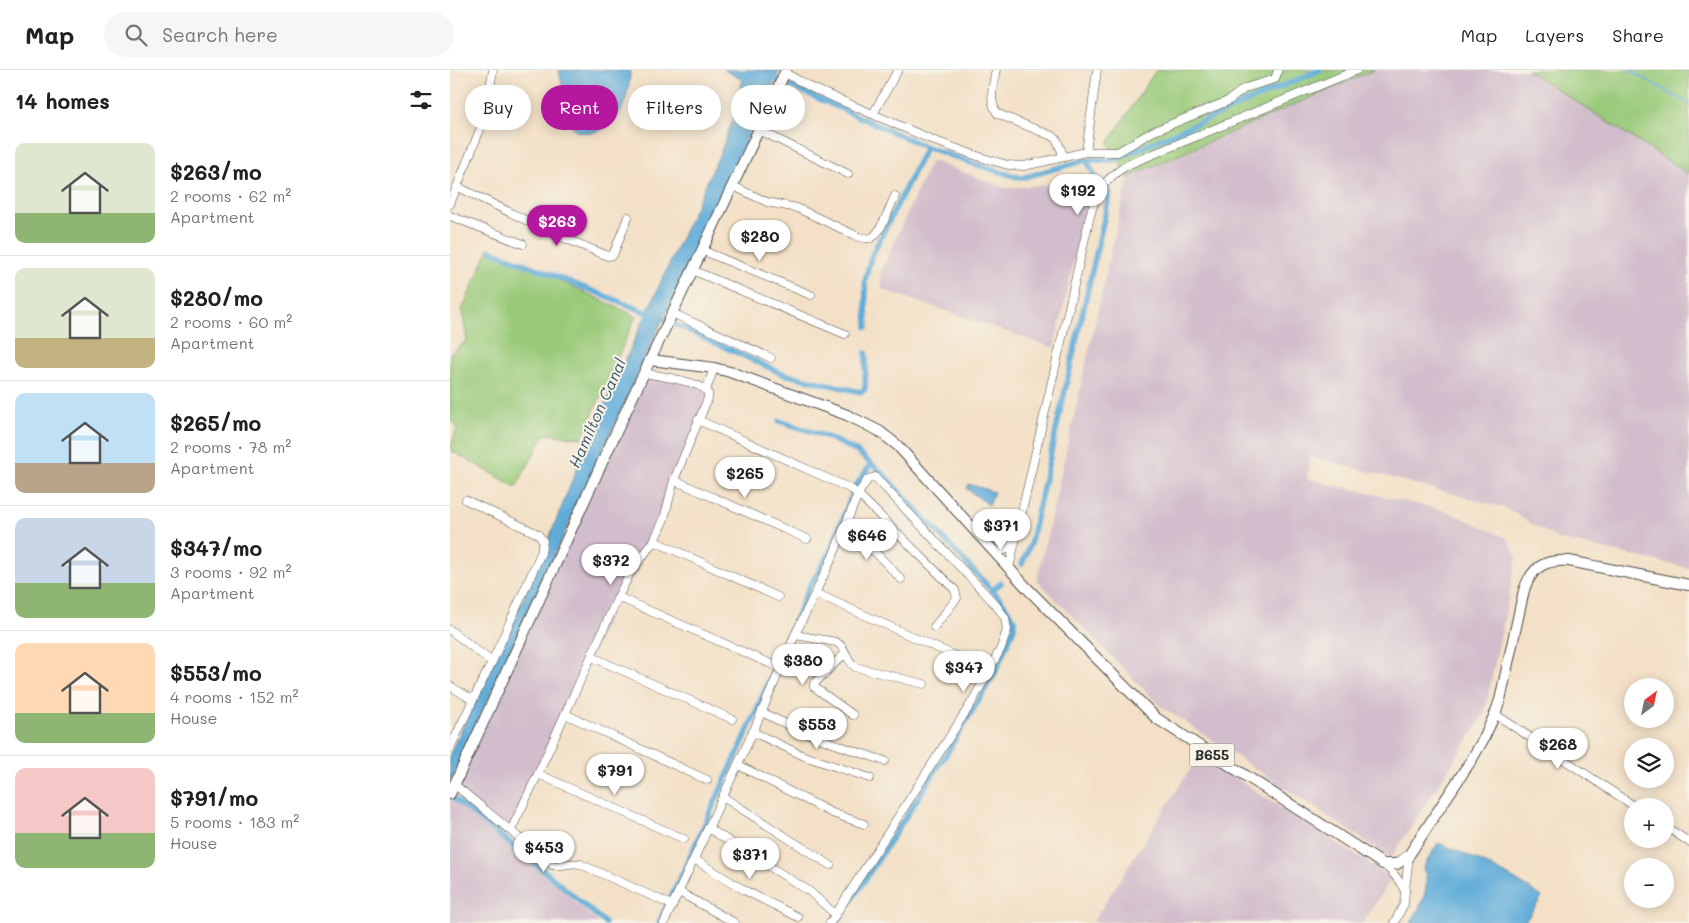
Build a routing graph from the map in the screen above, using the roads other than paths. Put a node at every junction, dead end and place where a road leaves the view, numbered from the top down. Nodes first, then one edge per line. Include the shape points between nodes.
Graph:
1 (493, 70) edge
2 (898, 70) edge
3 (996, 70) edge
4 (1097, 70) edge
5 (1278, 70) edge
6 (1357, 70) edge
7 (785, 73) edge
8 (779, 85) edge
9 (873, 114) junction
10 (759, 130) joint
11 (1086, 152) junction
12 (1064, 157) junction
13 (848, 174) dead end
14 (733, 186) junction
15 (458, 187) junction
16 (895, 196) dead end
17 (450, 204) edge
18 (450, 216) edge
19 (628, 217) dead end
20 (523, 244) dead end
21 (701, 250) junction
22 (692, 270) junction
23 (811, 295) dead end
24 (672, 315) junction
25 (845, 334) dead end
26 (771, 358) dead end
27 (651, 360) junction
28 (714, 368) junction
29 (644, 373) junction
30 (706, 390) junction
31 (698, 420) junction
32 (674, 480) junction
33 (855, 492) junction
34 (466, 500) dead end
35 (844, 530) junction
36 (1016, 538) junction
37 (807, 539) dead end
38 (654, 542) junction
39 (995, 553) junction
40 (1009, 568) junction
41 (901, 579) dead end
42 (1689, 585) edge
43 (815, 593) junction
44 (618, 597) junction
45 (778, 597) dead end
46 (934, 626) dead end
47 (450, 630) edge
48 (795, 634) junction
49 (846, 655) junction
50 (592, 656) junction
51 (962, 659) dead end
52 (492, 662) junction
53 (776, 667) junction
54 (924, 684) dead end
55 (450, 686) edge
56 (473, 700) junction
57 (762, 712) junction
58 (565, 714) junction
59 (1495, 714) junction
60 (853, 715) dead end
61 (732, 719) dead end
62 (753, 732) junction
63 (450, 748) edge
64 (885, 761) dead end
65 (738, 765) junction
66 (538, 774) junction
67 (870, 778) dead end
68 (707, 780) dead end
69 (452, 789) edge
70 (723, 797) junction
71 (1624, 799) edge
72 (864, 824) dead end
73 (708, 828) junction
74 (511, 830) junction
75 (1674, 832) edge
76 (684, 839) dead end
77 (1689, 842) edge
78 (1410, 855) junction
79 (694, 859) junction
80 (1383, 864) junction
81 (830, 865) dead end
82 (679, 892) junction
83 (1405, 892) junction
84 (668, 904) junction
85 (835, 914) junction
86 (798, 917) dead end
87 (665, 920) edge
88 (674, 923) edge
89 (735, 923) edge
90 (830, 923) edge
91 (1394, 923) edge

1 - 15 street via 485,117
2 - 9 street
3 - 12 street via 993,104 998,114 1052,136
4 - 11 street
5 - 11 street via 1275,79 1245,88 1228,101 1152,132 1118,152
6 - 36 street via 1128,165 1102,185 1090,216
7 - 8 main road
7 - 9 street
9 - 12 street via 1008,165 1036,165
10 - 13 street
10 - 14 main road
11 - 12 street
14 - 16 street via 767,202 797,208 867,239 880,229
14 - 21 main road
15 - 17 street
15 - 19 street via 552,233 608,256 613,255
18 - 20 street
21 - 22 main road
21 - 23 street
22 - 24 main road
22 - 25 street
24 - 26 street
24 - 27 main road
27 - 28 main road, B655
27 - 29 main road
28 - 30 street
28 - 39 main road, B655 via 847,415 879,431 897,445
29 - 30 street via 694,384
29 - 69 main road
30 - 31 street via 708,398
31 - 32 street
31 - 33 street
32 - 37 street
32 - 38 street
33 - 35 street
33 - 46 street via 955,590 957,598
33 - 85 street via 868,478 875,477 996,605 1007,630 972,702
34 - 52 street via 538,534 543,540 541,553
35 - 41 street via 875,552
35 - 43 street
36 - 39 street via 1008,549
36 - 40 street
38 - 44 street
38 - 45 street
39 - 40 main road, B655
40 - 80 main road, B655 via 1156,718
42 - 59 main road via 1569,561 1557,560 1540,566 1528,579 1524,590
43 - 48 street
43 - 51 street
44 - 50 street
44 - 53 street
47 - 52 street
48 - 49 street via 841,644
48 - 53 street
49 - 54 street via 855,667
49 - 60 street via 840,657 814,687
50 - 58 street
50 - 61 street
52 - 56 street
53 - 57 street
55 - 56 street
56 - 63 street
57 - 62 street
57 - 64 street via 831,744
58 - 66 street
58 - 68 street
59 - 71 street
59 - 78 main road via 1484,740
62 - 65 street
62 - 67 street via 804,756
65 - 70 street
65 - 72 street via 832,813
66 - 74 street
66 - 76 street
69 - 74 street
70 - 73 street
70 - 81 street
73 - 79 street
73 - 85 street via 779,871
74 - 84 street via 552,865 580,864
75 - 77 street
78 - 80 main road via 1397,864
78 - 83 street
79 - 82 street
79 - 86 street via 744,890
80 - 83 street via 1400,880
82 - 84 street
82 - 89 street
83 - 91 street via 1404,904
84 - 87 street
85 - 90 street
87 - 88 street

